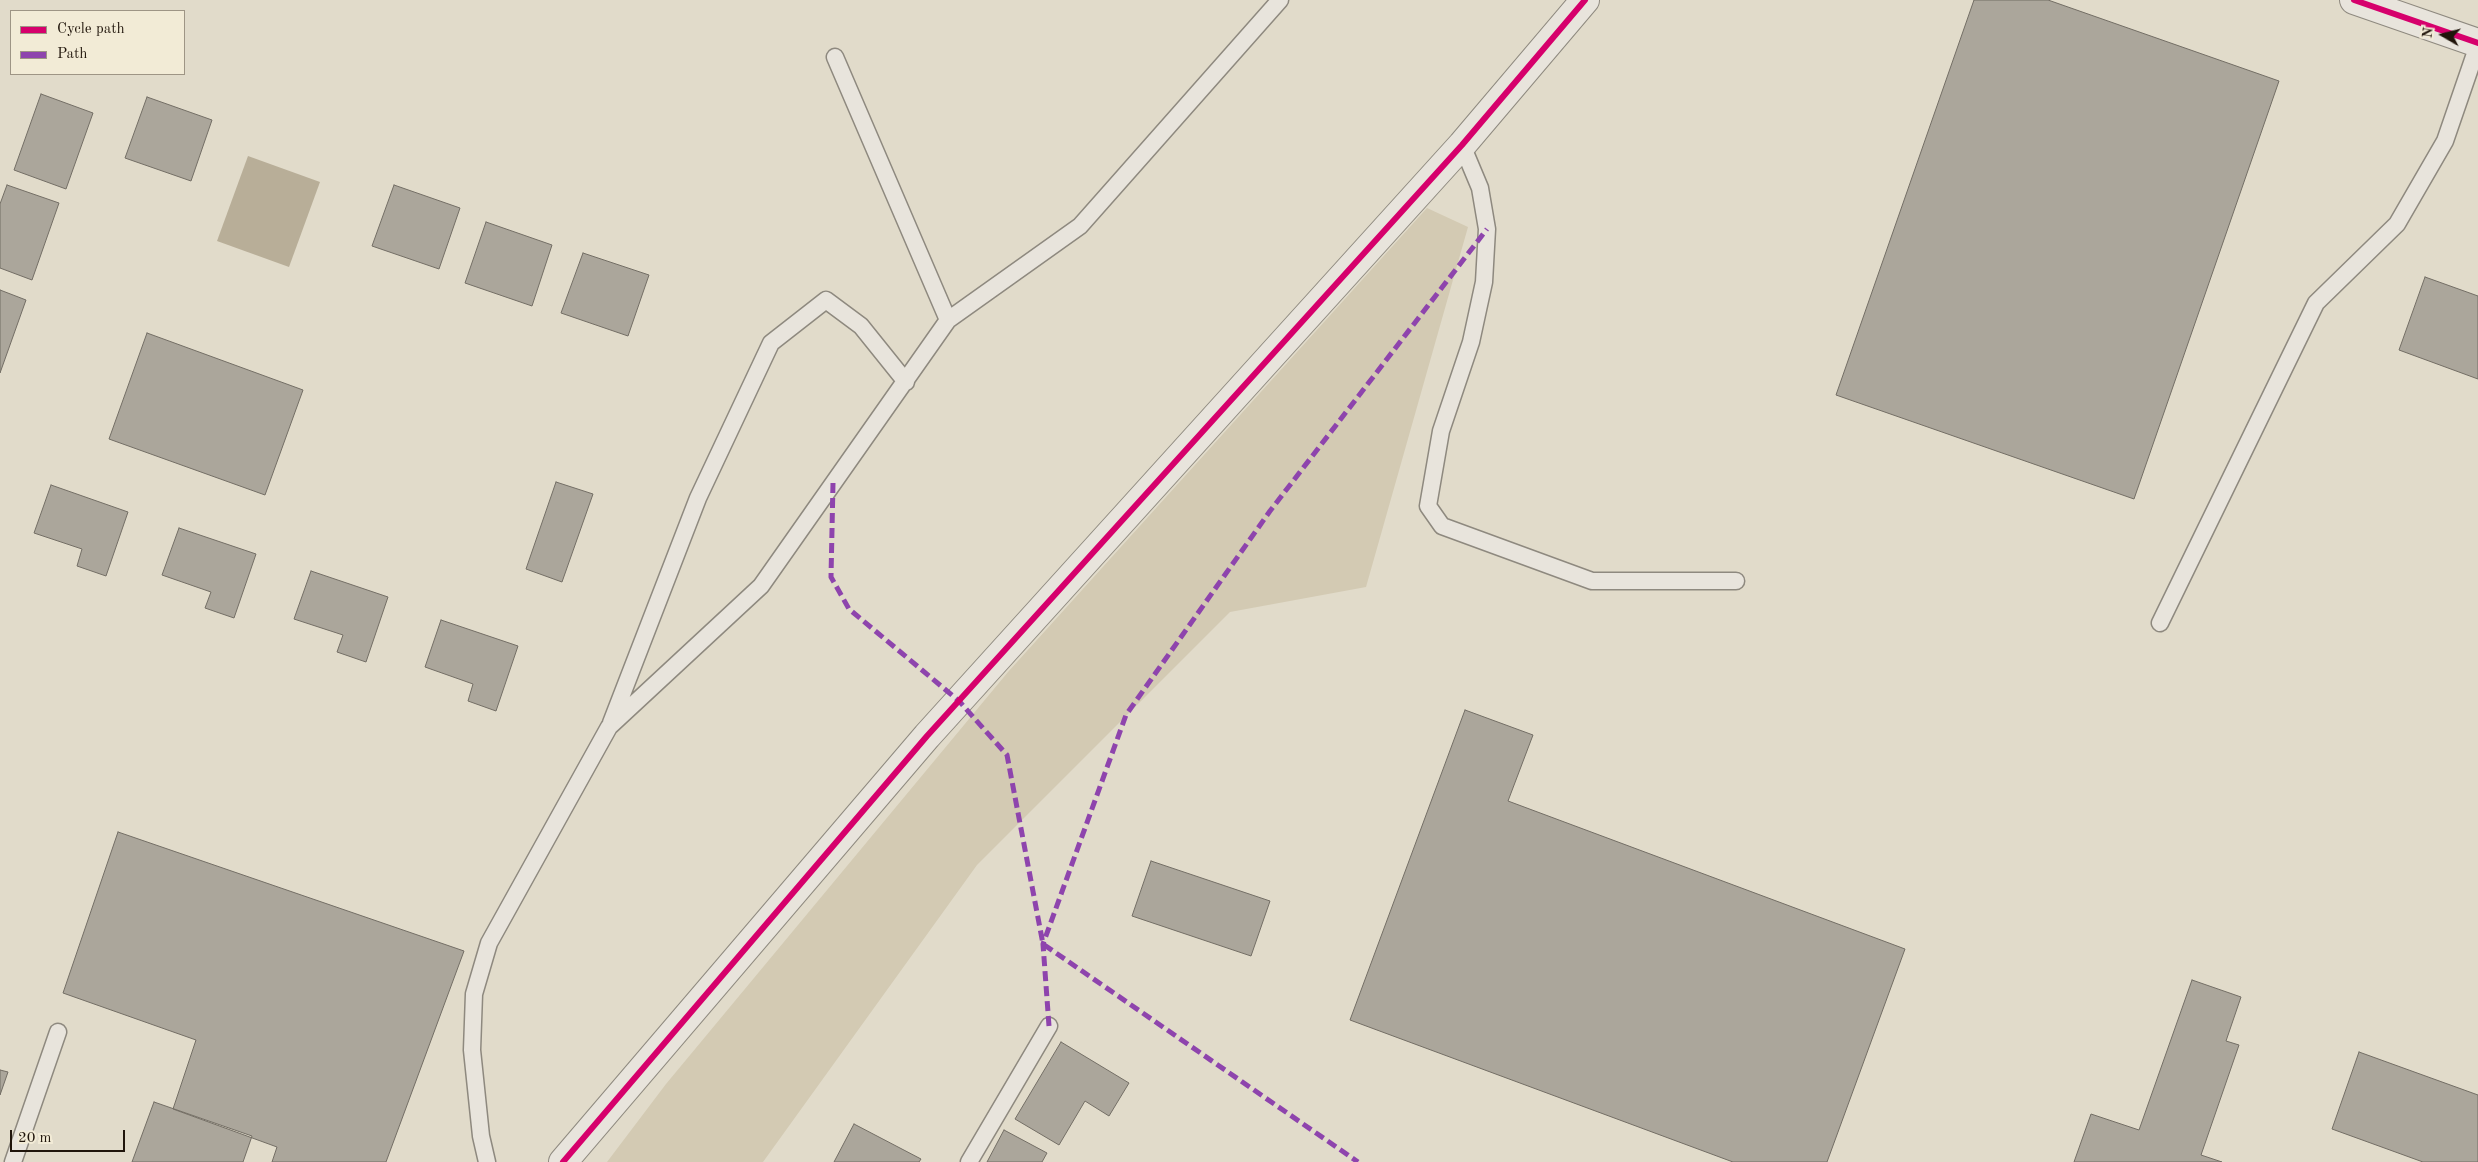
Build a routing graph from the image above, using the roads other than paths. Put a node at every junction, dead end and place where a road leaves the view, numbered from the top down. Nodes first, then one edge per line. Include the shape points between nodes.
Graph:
1 (1280, 0) edge
2 (1585, 0) edge
3 (2354, 0) edge
4 (2478, 44) edge
5 (835, 57) dead end
6 (1462, 145) junction
7 (948, 320) junction
8 (906, 382) junction
9 (1736, 581) dead end
10 (2160, 623) dead end
11 (609, 728) junction
12 (1049, 1026) dead end
13 (58, 1032) dead end
14 (13, 1162) edge
15 (487, 1162) edge
16 (563, 1162) edge
17 (969, 1162) edge

1 - 7 lane via 1080,226
2 - 6 street
3 - 4 street
4 - 10 lane via 2445,141 2397,224 2316,303
5 - 7 lane
6 - 9 lane via 1480,188 1487,228 1484,282 1471,342 1441,430 1428,506 1442,526 1592,581
6 - 16 street via 927,736
7 - 8 lane
8 - 11 lane via 761,586
8 - 11 lane via 861,326 826,300 771,343 698,498
11 - 15 lane via 489,943 474,994 472,1050
12 - 17 lane
13 - 14 lane

